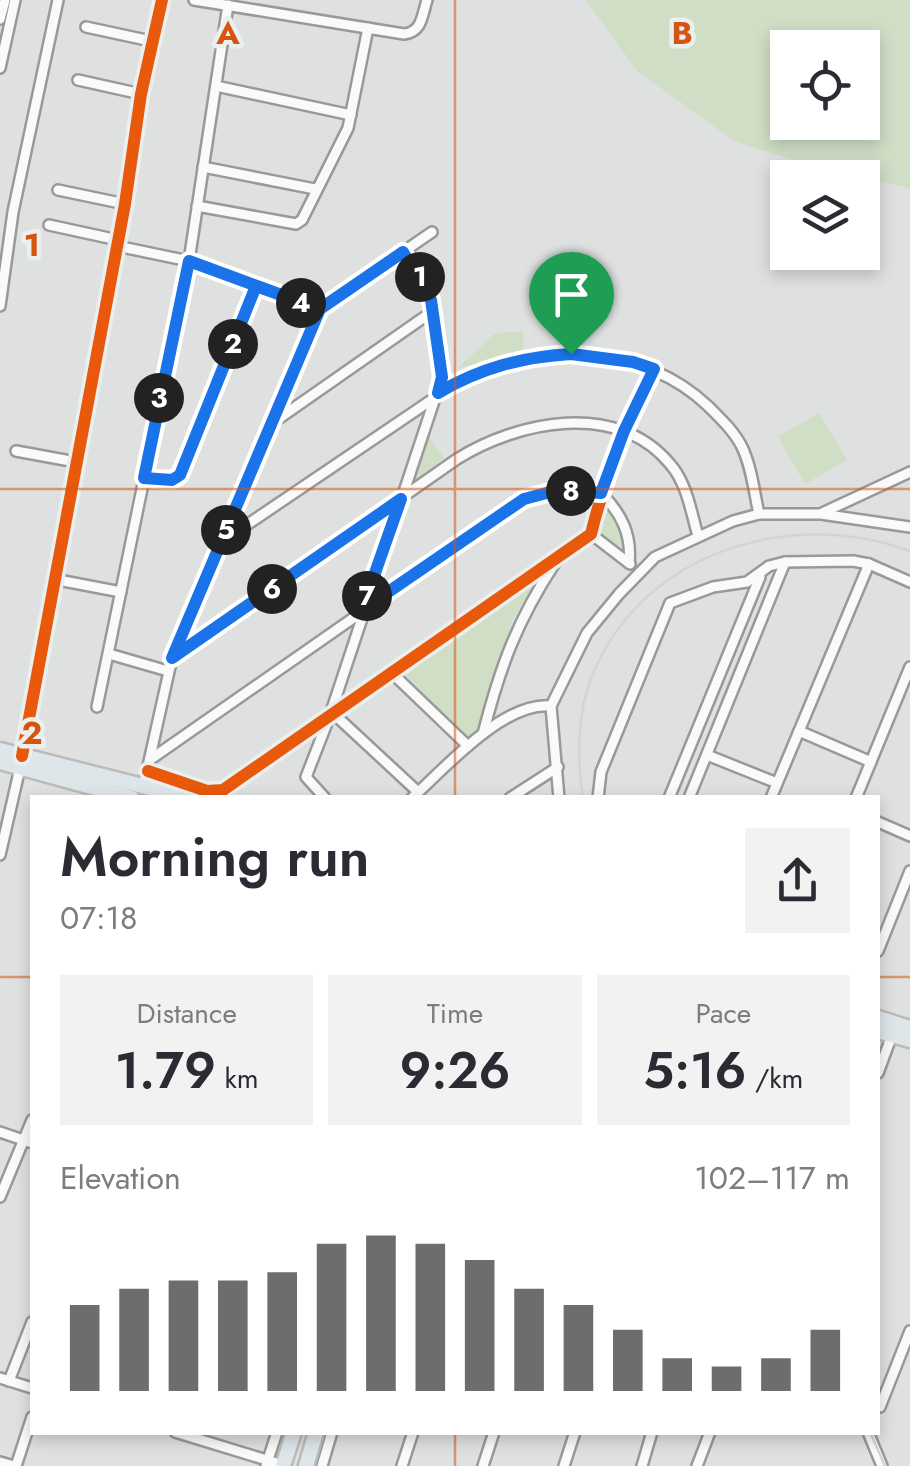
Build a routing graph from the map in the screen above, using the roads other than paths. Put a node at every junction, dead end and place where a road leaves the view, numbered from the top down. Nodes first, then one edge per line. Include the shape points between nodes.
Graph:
1 (4, 0) edge
2 (15, 0) edge
3 (58, 0) edge
4 (162, 0) edge
5 (194, 0) edge
6 (427, 0) edge
7 (228, 5) junction
8 (0, 19) edge
9 (86, 27) dead end
10 (368, 28) junction
11 (151, 41) junction
12 (2, 48) edge
13 (0, 68) edge
14 (78, 80) dead end
15 (216, 86) junction
16 (141, 94) junction
17 (352, 115) junction
18 (203, 167) junction
19 (316, 189) junction
20 (58, 190) dead end
21 (125, 204) junction
22 (197, 206) junction
23 (49, 225) dead end
24 (432, 232) dead end
25 (117, 243) junction
26 (403, 252) junction
27 (189, 261) junction
28 (256, 286) junction
29 (0, 306) edge
30 (320, 309) junction
31 (433, 311) junction
32 (654, 369) junction
33 (438, 393) junction
34 (270, 425) junction
35 (624, 431) junction
36 (16, 452) dead end
37 (76, 462) junction
38 (909, 474) edge
39 (144, 478) junction
40 (601, 493) junction
41 (401, 499) junction
42 (759, 514) junction
43 (821, 514) junction
44 (910, 527) edge
45 (591, 534) junction
46 (698, 536) junction
47 (220, 543) junction
48 (559, 557) junction
49 (785, 562) junction
50 (629, 563) junction
51 (869, 564) junction
52 (640, 572) junction
53 (762, 574) junction
54 (53, 579) junction
55 (910, 582) edge
56 (121, 592) junction
57 (362, 610) junction
58 (109, 654) junction
59 (172, 658) junction
60 (910, 666) edge
61 (168, 671) junction
62 (392, 674) junction
63 (715, 686) junction
64 (733, 694) junction
65 (551, 706) junction
66 (98, 707) dead end
67 (332, 716) junction
68 (799, 732) junction
69 (483, 734) junction
70 (468, 746) junction
71 (0, 750) edge
72 (707, 755) junction
73 (151, 758) junction
74 (0, 762) edge
75 (21, 762) junction
76 (871, 762) junction
77 (558, 766) junction
78 (146, 777) junction
79 (778, 783) junction
80 (102, 789) junction
81 (165, 790) junction
82 (122, 795) edge
83 (181, 795) edge
84 (322, 795) edge
85 (415, 795) edge
86 (514, 795) edge
87 (559, 795) edge
88 (598, 795) edge
89 (669, 795) edge
90 (691, 795) edge
91 (773, 795) edge
92 (857, 795) edge
93 (880, 823) edge
94 (910, 836) edge
95 (0, 855) edge
96 (910, 871) edge
97 (880, 946) edge
98 (880, 1019) edge
99 (910, 1028) edge
100 (885, 1033) edge
101 (910, 1040) edge
102 (880, 1062) edge
103 (0, 1132) edge
104 (28, 1142) edge
105 (0, 1196) edge
106 (30, 1326) edge
107 (910, 1330) edge
108 (5, 1379) edge
109 (30, 1387) edge
110 (880, 1407) dead end
111 (30, 1423) edge
112 (276, 1435) edge
113 (293, 1435) edge
114 (315, 1435) edge
115 (331, 1435) edge
116 (411, 1435) edge
117 (493, 1435) edge
118 (574, 1435) edge
119 (651, 1435) edge
120 (709, 1435) edge
121 (869, 1435) edge
122 (195, 1436) edge
123 (0, 1462) edge
124 (267, 1463) edge
125 (15, 1466) edge
126 (283, 1466) edge
127 (306, 1466) edge
128 (322, 1466) edge
129 (402, 1466) edge
130 (484, 1466) edge
131 (564, 1466) edge
132 (642, 1466) edge
133 (697, 1466) edge
134 (882, 1466) edge

1 - 8 street
2 - 12 street
3 - 29 street via 12,212
4 - 11 street
5 - 7 street
6 - 10 street via 413,32
7 - 10 street
7 - 15 street
9 - 11 street
10 - 17 street
11 - 16 street
12 - 13 street
14 - 16 street
15 - 17 street
15 - 18 street
16 - 21 street
17 - 19 street
18 - 19 street
18 - 22 street
19 - 22 street via 296,224
20 - 21 street
21 - 25 street
22 - 27 street
23 - 25 street
24 - 26 street
25 - 27 street
25 - 37 street
26 - 30 street
26 - 31 street
27 - 28 street
27 - 39 street
28 - 30 street
28 - 39 street via 180,475
30 - 34 street
31 - 33 street
31 - 34 street
32 - 33 street via 571,354 528,358
32 - 35 street
32 - 42 street via 700,398 729,428 749,467
33 - 41 street
33 - 47 street
34 - 47 street
35 - 40 street
35 - 41 street via 550,424 505,434 457,458
35 - 46 street via 670,462
36 - 37 street
37 - 54 street
38 - 43 street
39 - 56 street
40 - 45 street
40 - 50 street via 624,523
40 - 57 street via 558,490 524,499
41 - 57 street
41 - 59 street
42 - 43 street
42 - 46 street
43 - 44 street
45 - 48 street
45 - 50 street
46 - 52 street via 661,553
47 - 59 street
48 - 62 street
48 - 69 street via 518,624
49 - 51 street
49 - 53 street
49 - 64 street
50 - 52 street
51 - 55 street
51 - 68 street
52 - 65 street via 587,633
53 - 63 street
53 - 88 street via 667,606 600,772
54 - 56 street
54 - 75 street
56 - 58 street
57 - 67 street
57 - 73 street
58 - 61 street
58 - 66 street
59 - 61 street
60 - 76 street
61 - 73 street
62 - 67 street
62 - 70 street
63 - 64 street
63 - 89 street
64 - 72 street
65 - 69 street via 528,708
65 - 77 street
67 - 78 street via 220,792
67 - 84 street via 306,776
67 - 85 street
68 - 76 street
68 - 79 street
69 - 70 street
70 - 85 street
71 - 75 main road
72 - 79 street
72 - 90 street
73 - 78 street
74 - 75 main road
75 - 78 main road
75 - 80 main road
75 - 95 street
76 - 92 street
77 - 86 street
77 - 87 street
78 - 81 main road
79 - 91 street
80 - 81 main road via 106,781
80 - 82 main road
81 - 83 main road
93 - 94 street
96 - 97 street
98 - 99 main road
100 - 101 main road
100 - 102 street
103 - 104 street
104 - 105 street
106 - 108 street
107 - 110 street
108 - 109 street
111 - 125 street
112 - 124 street
113 - 126 main road
114 - 127 main road
115 - 128 street
116 - 129 street
117 - 130 street
118 - 131 street
119 - 132 street
120 - 133 street
121 - 134 street
122 - 124 street
123 - 125 street
124 - 126 street

